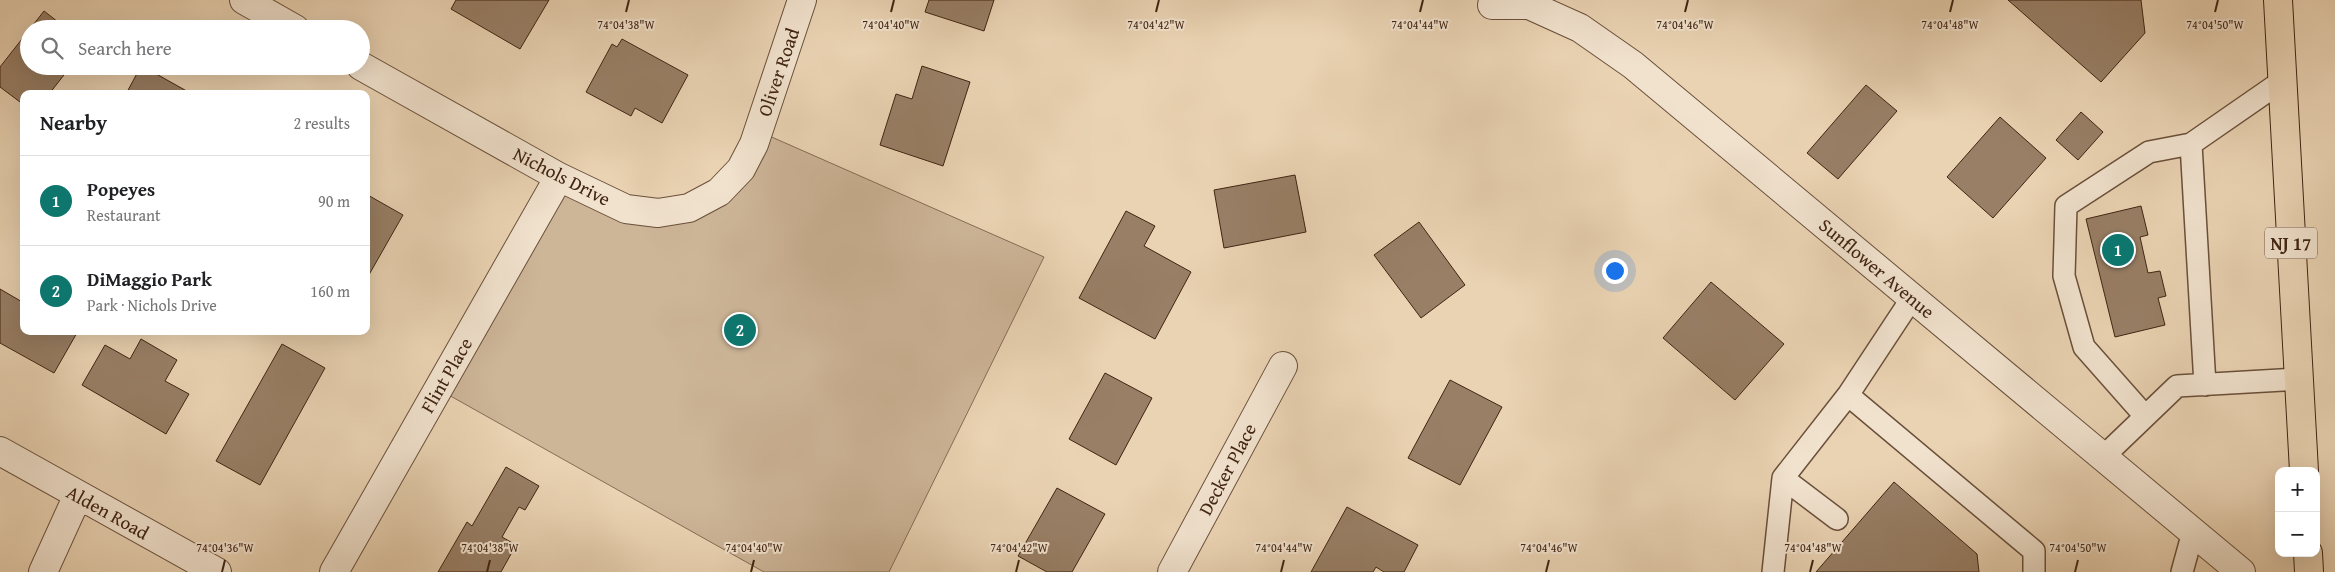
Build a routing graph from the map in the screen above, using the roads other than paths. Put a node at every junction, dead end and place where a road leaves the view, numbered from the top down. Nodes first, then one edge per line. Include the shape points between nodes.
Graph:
1 (244, 0) edge
2 (802, 0) edge
3 (2278, 0) edge
4 (1490, 2) edge
5 (280, 20) edge
6 (370, 71) edge
7 (2282, 81) junction
8 (754, 144) joint
9 (2191, 144) junction
10 (559, 178) junction
11 (1912, 298) junction
12 (1283, 366) dead end
13 (2299, 379) junction
14 (2204, 385) junction
15 (1848, 395) junction
16 (2145, 416) junction
17 (0, 451) edge
18 (2103, 457) junction
19 (2304, 467) edge
20 (1783, 478) junction
21 (78, 495) junction
22 (1837, 519) dead end
23 (2193, 532) junction
24 (2308, 557) edge
25 (43, 572) edge
26 (217, 572) edge
27 (334, 572) edge
28 (1172, 572) edge
29 (1773, 572) edge
30 (2034, 572) edge
31 (2182, 572) edge
32 (2241, 572) edge
33 (2308, 572) edge

1 - 5 street
2 - 8 street, Oliver Road
3 - 7 highway, NJ 17
4 - 11 street, Sunflower Avenue via 1529,5 1580,28 1633,66
6 - 10 street, Nichols Drive
7 - 9 lane
7 - 13 highway, NJ 17
8 - 10 street, Nichols Drive via 741,169 719,192 689,208 658,213 626,209
9 - 14 lane
9 - 16 lane via 2148,152 2066,206 2064,276 2084,346
10 - 27 street, Flint Place
11 - 15 lane
11 - 18 street, Sunflower Avenue
12 - 28 street, Decker Place
13 - 14 lane
13 - 19 highway, NJ 17
14 - 16 lane via 2177,386
15 - 20 lane
15 - 30 lane via 2034,552
16 - 18 lane
17 - 21 street, Alden Road
18 - 23 street, Sunflower Avenue
20 - 22 lane
20 - 29 lane
21 - 25 street
21 - 26 street, Alden Road
23 - 31 lane
23 - 32 street, Sunflower Avenue
24 - 33 highway

